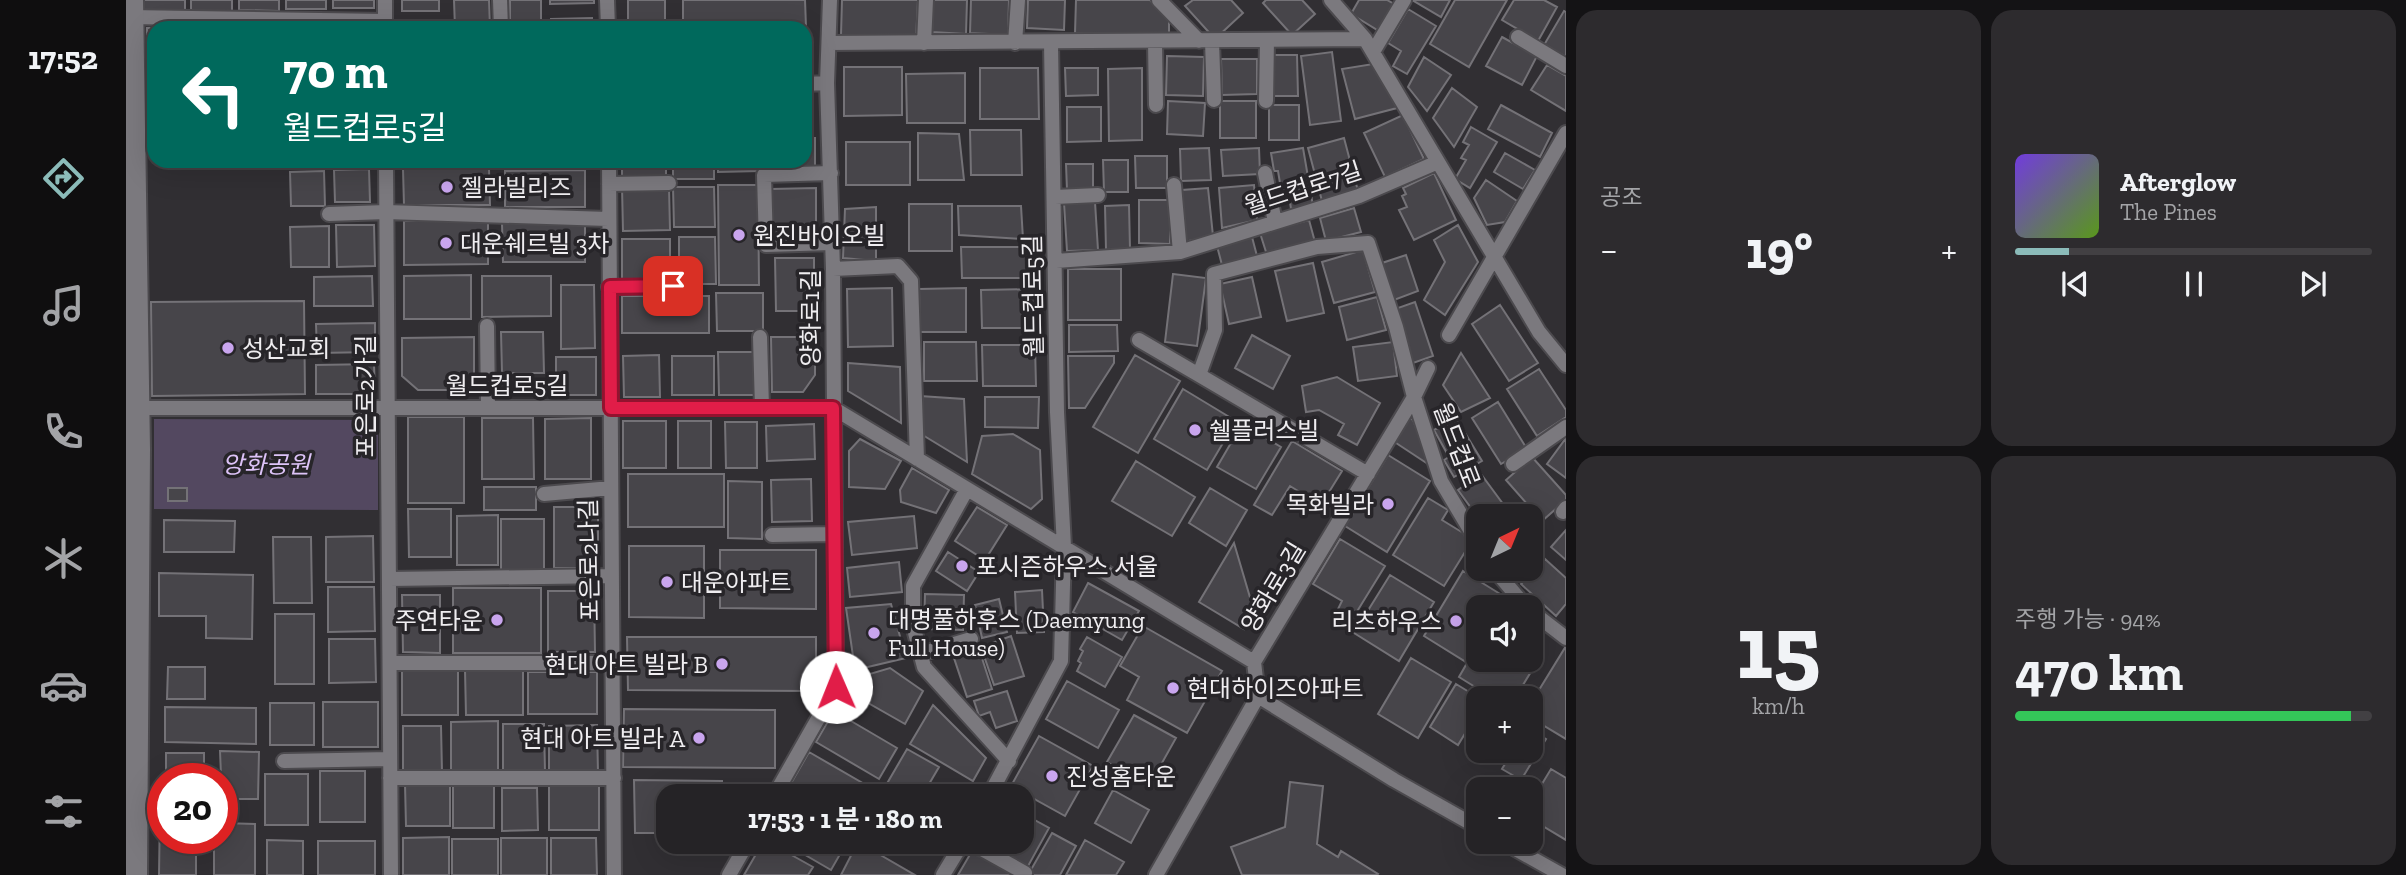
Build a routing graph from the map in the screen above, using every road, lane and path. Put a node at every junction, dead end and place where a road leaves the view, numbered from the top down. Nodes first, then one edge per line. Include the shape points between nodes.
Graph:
1 (385, 0) edge
2 (500, 0) edge
3 (607, 0) edge
4 (830, 0) edge
5 (926, 0) edge
6 (1018, 0) edge
7 (1159, 0) edge
8 (1331, 0) edge
9 (1404, 0) edge
10 (129, 9) edge
11 (334, 21) edge
12 (385, 21) edge
13 (501, 21) edge
14 (608, 21) edge
15 (1518, 37) dead end
16 (1365, 39) junction
17 (1267, 40) junction
18 (1205, 41) junction
19 (1154, 42) junction
20 (829, 43) junction
21 (924, 43) junction
22 (1015, 43) junction
23 (1051, 43) junction
24 (128, 52) edge
25 (1373, 52) junction
26 (1566, 66) edge
27 (812, 83) edge
28 (828, 83) junction
29 (1214, 100) dead end
30 (1266, 101) dead end
31 (1156, 105) dead end
32 (1566, 133) edge
33 (1438, 162) junction
34 (129, 164) edge
35 (386, 168) edge
36 (609, 168) edge
37 (764, 168) edge
38 (831, 173) junction
39 (1265, 173) dead end
40 (669, 183) dead end
41 (609, 184) junction
42 (1174, 185) dead end
43 (1098, 195) dead end
44 (1055, 197) junction
45 (386, 212) junction
46 (329, 214) dead end
47 (608, 219) junction
48 (1275, 222) junction
49 (832, 243) junction
50 (1180, 252) junction
51 (1494, 257) junction
52 (1056, 261) junction
53 (833, 268) junction
54 (673, 286) dead end
55 (610, 287) junction
56 (488, 326) dead end
57 (1449, 335) dead end
58 (760, 337) dead end
59 (1139, 340) dead end
60 (1566, 365) edge
61 (1429, 368) dead end
62 (1199, 375) junction
63 (1414, 397) junction
64 (131, 408) edge
65 (388, 408) junction
66 (488, 408) junction
67 (611, 408) junction
68 (762, 408) junction
69 (833, 408) junction
70 (1566, 427) edge
71 (917, 459) junction
72 (1513, 464) dead end
73 (1367, 474) junction
74 (611, 488) junction
75 (967, 489) junction
76 (544, 494) dead end
77 (1466, 523) edge
78 (834, 534) junction
79 (772, 535) dead end
80 (1064, 547) junction
81 (612, 576) junction
82 (389, 579) junction
83 (1504, 581) edge
84 (1516, 595) edge
85 (1543, 620) edge
86 (1566, 638) edge
87 (971, 639) dead end
88 (130, 641) edge
89 (920, 654) junction
90 (1254, 662) junction
91 (390, 663) junction
92 (613, 663) junction
93 (1258, 696) junction
94 (390, 759) junction
95 (284, 761) dead end
96 (1009, 761) junction
97 (390, 778) junction
98 (614, 778) junction
99 (781, 784) edge
100 (996, 784) edge
101 (1466, 821) edge
102 (741, 854) edge
103 (955, 854) edge
104 (991, 854) edge
105 (1525, 854) edge
106 (1566, 870) edge
107 (1025, 873) dead end
108 (133, 875) edge
109 (391, 875) edge
110 (614, 875) edge
111 (729, 875) edge
112 (943, 875) edge
113 (1156, 875) edge
114 (1563, 875) edge

1 - 12 lane
2 - 13 lane
3 - 14 lane
4 - 20 lane, 양화로1길
5 - 21 lane
6 - 22 lane
7 - 18 lane
8 - 16 lane
9 - 25 lane
10 - 11 lane
10 - 24 street
15 - 26 lane
16 - 17 lane
16 - 25 lane
17 - 18 lane
17 - 30 lane
18 - 19 lane
18 - 29 lane
19 - 23 lane
19 - 31 lane
20 - 21 lane
20 - 28 lane, 양화로1길
21 - 22 lane
22 - 23 lane
23 - 44 lane, 월드컵로5길
24 - 34 street
25 - 33 lane
27 - 28 lane
28 - 38 lane, 양화로1길
32 - 51 lane
33 - 48 lane, 월드컵로7길 via 1359,196
33 - 51 lane
34 - 64 street
35 - 45 lane, 포은로2가길
36 - 41 lane, 포은로2나길
37 - 38 lane, 양화로1길
37 - 49 lane, 양화로1길 via 766,245
38 - 49 lane, 양화로1길
39 - 48 lane
40 - 41 lane
41 - 47 lane, 포은로2나길
42 - 50 lane
43 - 44 lane
44 - 52 lane, 월드컵로5길
45 - 46 lane
45 - 47 lane
45 - 65 lane, 포은로2가길
47 - 55 lane, 포은로2나길
48 - 50 lane, 월드컵로7길
49 - 53 lane, 양화로1길
50 - 52 lane, 월드컵로7길
51 - 57 lane
51 - 60 lane via 1539,332
52 - 80 lane, 월드컵로5길
53 - 69 lane, 양화로1길
53 - 71 lane via 898,266 911,281
54 - 55 lane
55 - 67 lane, 포은로2나길
56 - 66 lane
58 - 68 lane
59 - 62 lane
61 - 63 lane, 양화로3길
62 - 63 lane via 1215,330 1214,274 1317,247 1368,243
62 - 73 lane
63 - 73 lane, 양화로3길
63 - 77 lane, 월드컵로 via 1441,481
64 - 65 lane, 월드컵로5길
64 - 88 street
65 - 66 lane, 월드컵로5길
65 - 82 lane, 포은로2가길
66 - 67 lane, 월드컵로5길
67 - 68 lane, 월드컵로5길
67 - 74 lane, 포은로2나길
68 - 69 lane, 월드컵로5길
69 - 71 lane
69 - 78 lane, 양화로1길
70 - 72 lane, 월드컵로
71 - 75 lane
73 - 90 lane, 양화로3길
74 - 76 lane
74 - 81 lane, 포은로2나길
75 - 80 lane
75 - 89 lane via 913,586 913,625
78 - 79 lane
78 - 99 lane, 양화로1길 via 836,687
80 - 90 lane
80 - 96 lane, 월드컵로5길 via 1061,661
81 - 82 lane
81 - 92 lane, 포은로2나길
82 - 91 lane, 포은로2가길
83 - 84 lane
85 - 86 lane
87 - 89 lane
88 - 108 street
89 - 96 lane via 924,667
90 - 93 lane, 양화로3길
91 - 92 lane
91 - 94 lane, 포은로2가길
92 - 98 lane, 포은로2나길
93 - 101 lane
93 - 113 lane
94 - 95 lane
94 - 97 lane, 포은로2가길
96 - 100 lane, 월드컵로5길
97 - 98 lane
97 - 109 lane, 포은로2가길
98 - 110 lane, 포은로2나길
102 - 111 lane
103 - 112 lane
104 - 107 lane
105 - 114 lane
106 - 114 lane

